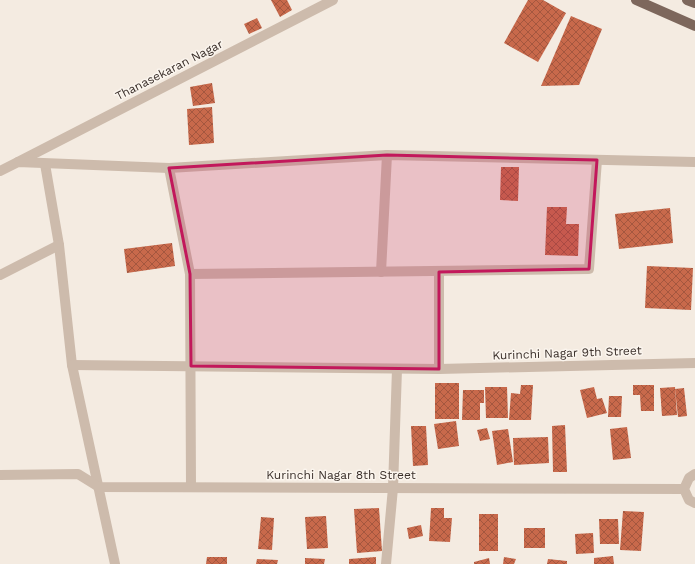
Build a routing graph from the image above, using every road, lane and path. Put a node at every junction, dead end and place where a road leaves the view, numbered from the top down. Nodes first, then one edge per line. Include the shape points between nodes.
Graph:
1 (333, 0) edge
2 (636, 0) edge
3 (687, 0) edge
4 (695, 3) edge
5 (695, 26) edge
6 (387, 155) junction
7 (597, 160) junction
8 (18, 162) junction
9 (695, 162) edge
10 (45, 164) junction
11 (169, 168) junction
12 (0, 171) edge
13 (59, 245) junction
14 (381, 272) junction
15 (439, 272) junction
16 (190, 274) junction
17 (0, 275) edge
18 (695, 362) edge
19 (72, 365) junction
20 (191, 366) junction
21 (397, 369) junction
22 (439, 369) junction
23 (695, 474) edge
24 (0, 475) edge
25 (99, 487) junction
26 (191, 487) junction
27 (393, 488) junction
28 (684, 489) junction
29 (695, 503) edge
30 (115, 564) edge
31 (386, 564) edge

1 - 8 street, Thanasekaran Nagar
2 - 5 main road
3 - 4 main road
6 - 7 street
6 - 11 street
6 - 14 street
7 - 9 street
7 - 15 street via 590,269
8 - 10 street
8 - 12 street, Thanasekaran Nagar
10 - 11 street
10 - 13 street
11 - 16 street
13 - 17 street
13 - 19 street
14 - 15 street
14 - 16 street
15 - 22 street
16 - 20 street
18 - 22 street, Kurinchi Nagar 9th Street
19 - 20 street, Kurinchi Nagar 9th Street
19 - 25 street
20 - 21 street, Kurinchi Nagar 9th Street
20 - 26 street
21 - 22 street, Kurinchi Nagar 9th Street
21 - 27 street
23 - 28 street via 689,478
24 - 25 street via 78,474
25 - 26 street, Kurinchi Nagar 8th Street
25 - 30 street
26 - 27 street, Kurinchi Nagar 8th Street
27 - 28 street, Kurinchi Nagar 8th Street
27 - 31 street
28 - 29 street via 689,500

